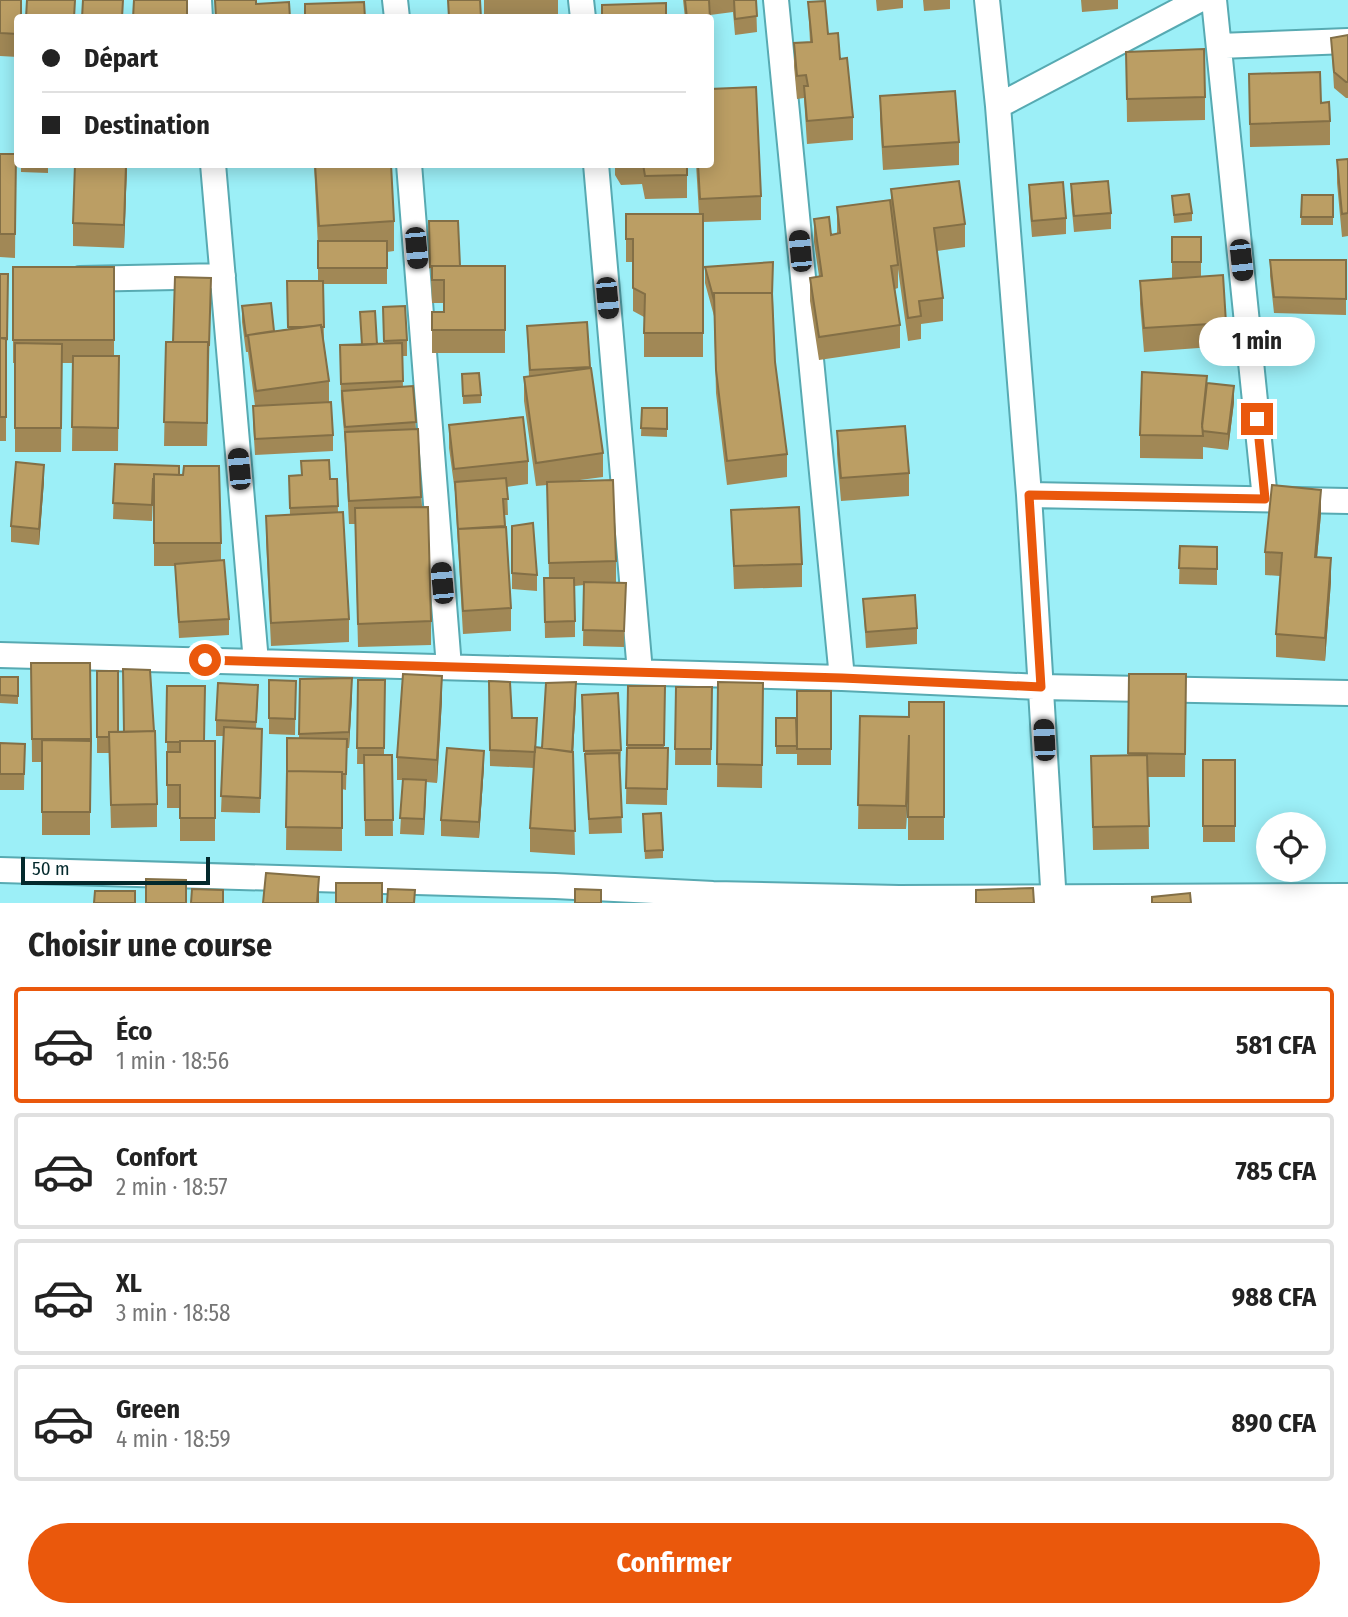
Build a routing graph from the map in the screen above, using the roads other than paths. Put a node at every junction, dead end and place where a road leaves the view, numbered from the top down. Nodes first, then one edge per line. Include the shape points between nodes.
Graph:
1 (776, 0) edge
2 (987, 0) edge
3 (1199, 0) edge
4 (1214, 0) edge
5 (1348, 41) edge
6 (1219, 46) junction
7 (998, 106) junction
8 (213, 168) edge
9 (409, 168) edge
10 (596, 168) edge
11 (223, 276) junction
12 (56, 279) edge
13 (1029, 495) junction
14 (1265, 499) junction
15 (1348, 501) edge
16 (0, 655) edge
17 (256, 662) junction
18 (449, 667) junction
19 (640, 672) junction
20 (842, 678) junction
21 (1041, 687) junction
22 (1348, 693) edge
23 (0, 870) edge
24 (555, 895) edge
25 (1348, 896) edge
26 (713, 899) edge
27 (899, 900) edge
28 (1054, 900) edge

1 - 20 street
2 - 7 street
3 - 7 street
4 - 6 street
5 - 6 street
6 - 14 street
7 - 13 street
8 - 11 street
9 - 18 street
10 - 19 street
11 - 12 street
11 - 17 street
13 - 14 street
13 - 21 street
14 - 15 street
16 - 17 street
17 - 18 street
18 - 19 street
19 - 20 street
20 - 21 street
21 - 22 street
21 - 28 street
23 - 24 street
24 - 26 street
25 - 28 street
26 - 27 street
27 - 28 street

